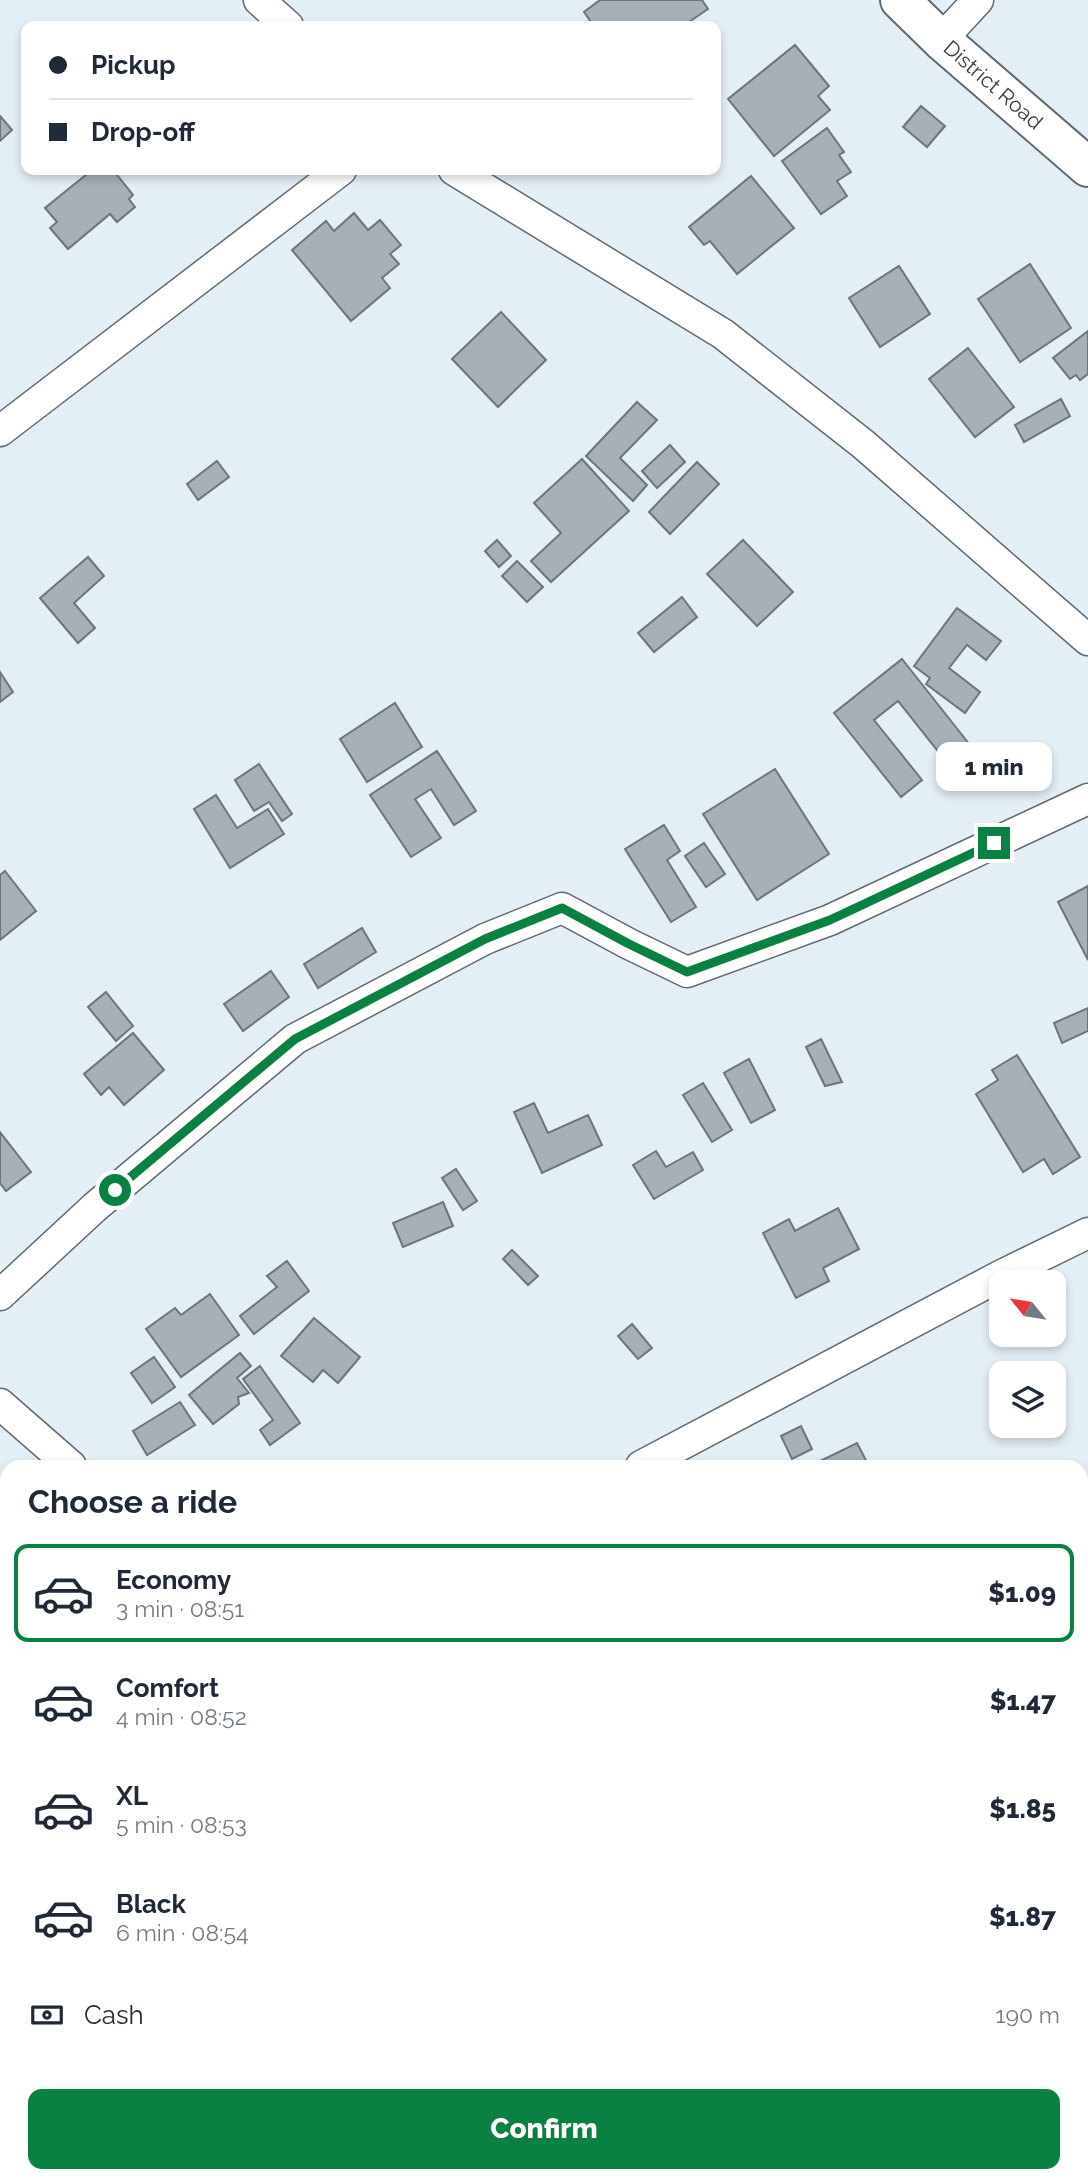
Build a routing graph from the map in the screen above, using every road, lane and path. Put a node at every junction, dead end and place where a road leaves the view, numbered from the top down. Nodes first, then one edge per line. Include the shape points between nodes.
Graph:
1 (259, 0) edge
2 (900, 0) edge
3 (978, 0) edge
4 (282, 21) edge
5 (941, 40) junction
6 (1088, 167) edge
7 (334, 175) edge
8 (462, 175) edge
9 (0, 431) edge
10 (1088, 640) edge
11 (1088, 799) edge
12 (1088, 1233) edge
13 (0, 1295) edge
14 (0, 1404) edge
15 (64, 1460) edge
16 (652, 1460) edge

1 - 4 street
2 - 5 street, District Road
3 - 5 street
5 - 6 street, District Road
7 - 9 street
8 - 10 street via 723,334 863,444
11 - 13 street via 830,920 687,972 562,908 485,939 295,1039 95,1207
12 - 16 street
14 - 15 street

